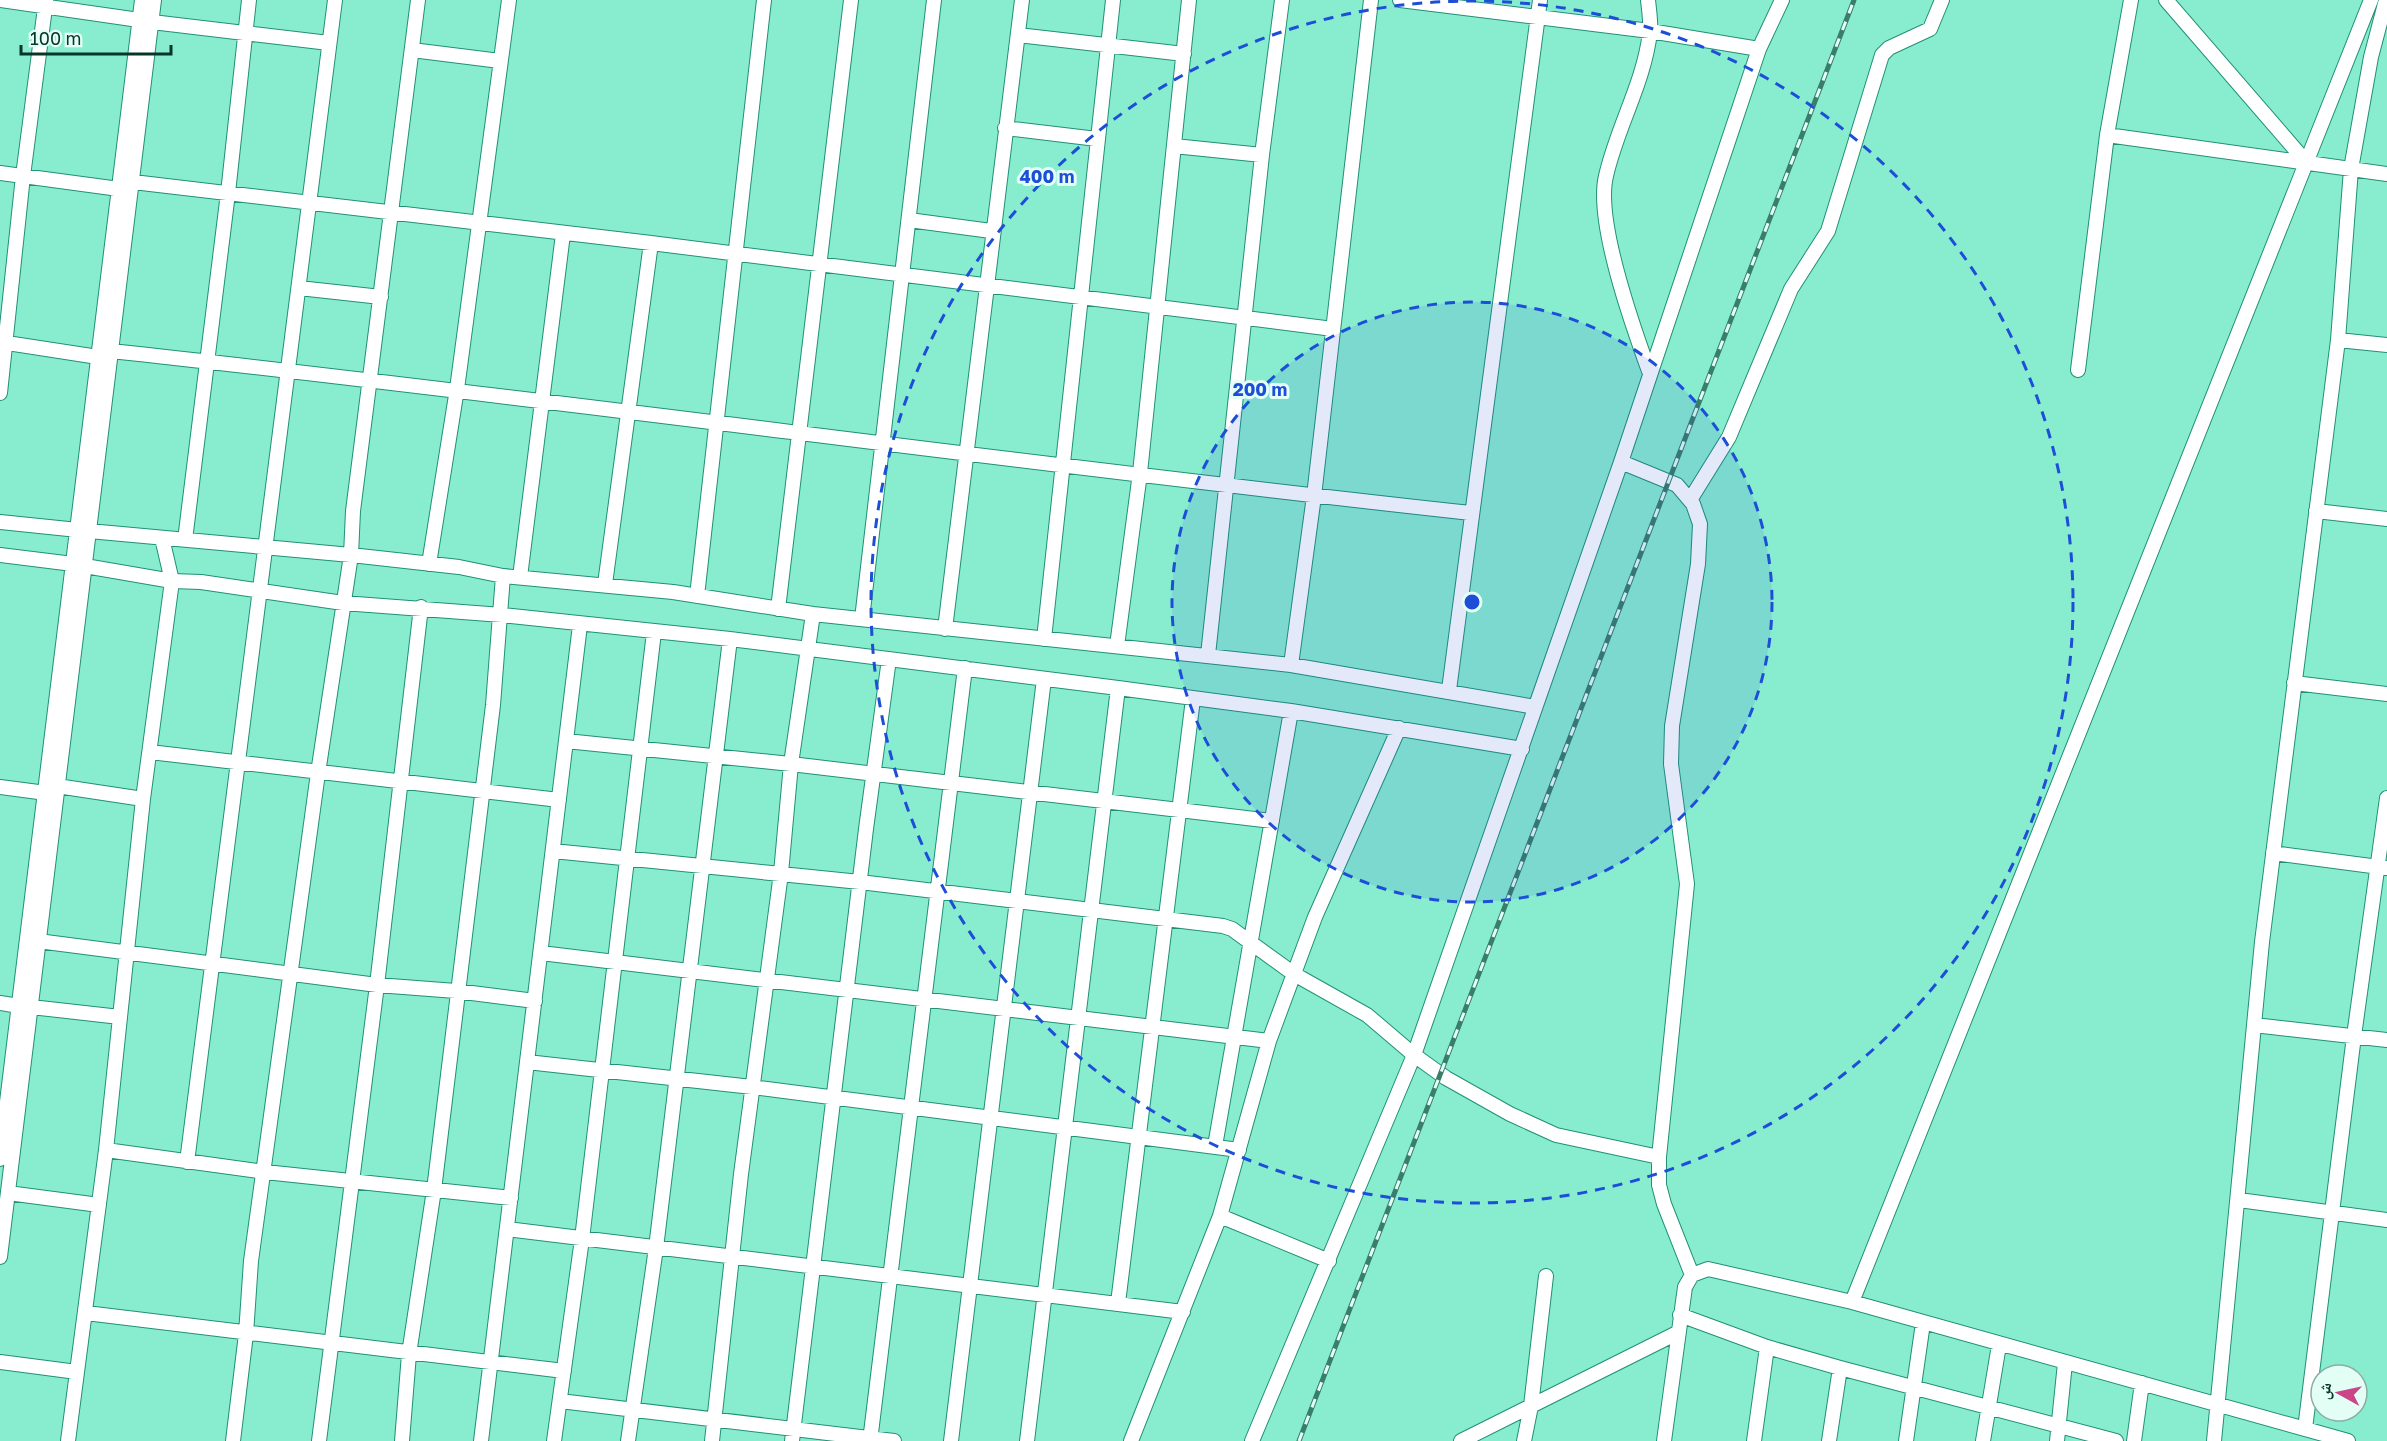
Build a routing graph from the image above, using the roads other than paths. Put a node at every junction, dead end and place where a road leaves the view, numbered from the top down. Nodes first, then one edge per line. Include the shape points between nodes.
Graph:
1 (0, 0) edge
2 (142, 0) edge
3 (154, 0) edge
4 (249, 0) edge
5 (335, 0) edge
6 (418, 0) edge
7 (509, 0) edge
8 (764, 0) edge
9 (851, 0) edge
10 (934, 0) edge
11 (1022, 0) edge
12 (1113, 0) edge
13 (1189, 0) edge
14 (1282, 0) edge
15 (1371, 0) edge
16 (1400, 0) edge
17 (1540, 0) edge
18 (1648, 0) edge
19 (1782, 0) edge
20 (1942, 0) edge
21 (2131, 0) edge
22 (2166, 0) edge
23 (2371, 0) edge
24 (2386, 0) edge
25 (45, 3) edge
26 (1538, 17) junction
27 (146, 21) junction
28 (1650, 31) junction
29 (246, 33) junction
30 (1018, 35) junction
31 (329, 43) junction
32 (1107, 45) junction
33 (1760, 49) junction
34 (412, 50) junction
35 (1184, 54) junction
36 (500, 61) junction
37 (1005, 128) junction
38 (2107, 135) junction
39 (1097, 140) junction
40 (1174, 146) junction
41 (1262, 155) junction
42 (2307, 163) junction
43 (2351, 169) junction
44 (0, 172) edge
45 (2387, 174) edge
46 (23, 176) junction
47 (133, 182) junction
48 (119, 189) junction
49 (228, 193) junction
50 (309, 203) junction
51 (392, 214) junction
52 (909, 220) junction
53 (478, 224) junction
54 (991, 231) junction
55 (563, 234) junction
56 (651, 243) junction
57 (734, 254) junction
58 (820, 264) junction
59 (903, 275) junction
60 (985, 286) junction
61 (299, 288) junction
62 (381, 297) junction
63 (1081, 298) junction
64 (1157, 307) junction
65 (1243, 319) junction
66 (1333, 329) junction
67 (2338, 340) junction
68 (3, 343) edge
69 (2387, 345) edge
70 (105, 354) junction
71 (207, 361) junction
72 (2078, 370) dead end
73 (288, 371) junction
74 (1649, 371) junction
75 (369, 379) junction
76 (457, 389) junction
77 (0, 393) edge
78 (543, 402) junction
79 (629, 411) junction
80 (716, 421) junction
81 (800, 432) junction
82 (883, 444) junction
83 (968, 453) junction
84 (1621, 462) junction
85 (1062, 464) junction
86 (1140, 473) junction
87 (1229, 484) junction
88 (1314, 496) junction
89 (1690, 501) junction
90 (2316, 511) junction
91 (1472, 513) junction
92 (2387, 519) edge
93 (0, 522) edge
94 (84, 530) junction
95 (162, 538) junction
96 (185, 540) junction
97 (266, 548) junction
98 (0, 555) edge
99 (351, 555) junction
100 (429, 564) junction
101 (79, 565) junction
102 (503, 576) junction
103 (520, 577) junction
104 (172, 581) junction
105 (605, 584) junction
106 (258, 590) junction
107 (697, 596) junction
108 (343, 603) junction
109 (421, 607) junction
110 (778, 609) junction
111 (813, 614) junction
112 (502, 615) junction
113 (862, 620) junction
114 (580, 624) junction
115 (945, 629) junction
116 (654, 632) junction
117 (730, 639) junction
118 (1044, 639) junction
119 (1117, 646) junction
120 (808, 650) junction
121 (1208, 655) junction
122 (889, 659) junction
123 (1291, 665) junction
124 (964, 668) junction
125 (1044, 679) junction
126 (2294, 683) junction
127 (1118, 688) junction
128 (1449, 690) junction
129 (2387, 694) edge
130 (1193, 699) junction
131 (1535, 707) junction
132 (1291, 711) junction
133 (1399, 728) junction
134 (566, 741) junction
135 (1522, 749) junction
136 (641, 750) junction
137 (150, 752) junction
138 (716, 757) junction
139 (237, 764) junction
140 (791, 764) junction
141 (318, 773) junction
142 (874, 773) junction
143 (400, 780) junction
144 (952, 783) junction
145 (0, 787) edge
146 (52, 789) junction
147 (482, 791) junction
148 (1030, 791) junction
149 (2387, 798) edge
150 (143, 799) junction
151 (559, 800) junction
152 (1102, 801) junction
153 (1180, 810) junction
154 (1272, 820) junction
155 (553, 851) junction
156 (2273, 853) junction
157 (627, 858) junction
158 (703, 866) junction
159 (2382, 868) edge
160 (781, 873) junction
161 (860, 882) junction
162 (938, 891) junction
163 (1019, 903) junction
164 (1091, 911) junction
165 (1166, 920) junction
166 (38, 941) junction
167 (1250, 943) junction
168 (541, 952) junction
169 (127, 953) junction
170 (615, 960) junction
171 (213, 963) junction
172 (690, 969) junction
173 (291, 973) junction
174 (1294, 974) junction
175 (767, 979) junction
176 (377, 985) junction
177 (847, 989) junction
178 (456, 991) junction
179 (923, 998) junction
180 (535, 1001) junction
181 (0, 1003) edge
182 (25, 1006) junction
183 (1004, 1008) junction
184 (120, 1017) junction
185 (1078, 1018) junction
186 (2254, 1025) junction
187 (1153, 1026) junction
188 (2354, 1036) junction
189 (1234, 1037) junction
190 (2387, 1040) edge
191 (1269, 1041) junction
192 (1413, 1056) junction
193 (527, 1062) junction
194 (601, 1071) junction
195 (677, 1079) junction
196 (752, 1087) junction
197 (834, 1097) junction
198 (910, 1107) junction
199 (992, 1119) junction
200 (1065, 1128) junction
201 (1139, 1137) junction
202 (1215, 1146) junction
203 (106, 1150) junction
204 (1239, 1150) junction
205 (1659, 1157) junction
206 (0, 1159) edge
207 (187, 1162) junction
208 (265, 1172) junction
209 (352, 1182) junction
210 (434, 1190) junction
211 (8, 1193) junction
212 (511, 1198) junction
213 (2239, 1200) junction
214 (99, 1205) junction
215 (2332, 1213) junction
216 (1220, 1216) junction
217 (2387, 1220) edge
218 (507, 1229) junction
219 (582, 1239) junction
220 (656, 1248) junction
221 (0, 1257) edge
222 (731, 1258) junction
223 (1329, 1261) junction
224 (813, 1267) junction
225 (1692, 1275) junction
226 (889, 1276) junction
227 (1546, 1276) dead end
228 (972, 1285) junction
229 (1044, 1295) junction
230 (1852, 1302) junction
231 (1118, 1303) junction
232 (1183, 1312) junction
233 (86, 1314) junction
234 (1680, 1315) junction
235 (1923, 1323) junction
236 (1677, 1333) junction
237 (246, 1334) junction
238 (330, 1344) junction
239 (1999, 1345) junction
240 (1767, 1347) junction
241 (409, 1354) junction
242 (0, 1362) edge
243 (490, 1363) junction
244 (2066, 1364) junction
245 (1840, 1368) junction
246 (564, 1371) junction
247 (77, 1372) junction
248 (2142, 1383) junction
249 (1912, 1387) junction
250 (560, 1401) junction
251 (1532, 1406) junction
252 (1988, 1406) junction
253 (2219, 1406) junction
254 (632, 1410) junction
255 (715, 1421) junction
256 (2058, 1427) junction
257 (2299, 1428) junction
258 (793, 1435) edge
259 (870, 1440) edge
260 (68, 1441) edge
261 (233, 1441) edge
262 (319, 1441) edge
263 (402, 1441) edge
264 (481, 1441) edge
265 (555, 1441) edge
266 (628, 1441) edge
267 (712, 1441) edge
268 (894, 1441) edge
269 (951, 1441) edge
270 (1027, 1441) edge
271 (1131, 1441) edge
272 (1252, 1441) edge
273 (1461, 1441) edge
274 (1524, 1441) edge
275 (1664, 1441) edge
276 (1754, 1441) edge
277 (1829, 1441) edge
278 (1906, 1441) edge
279 (1983, 1441) edge
280 (2057, 1441) edge
281 (2116, 1441) edge
282 (2134, 1441) edge
283 (2214, 1441) edge
284 (2291, 1441) edge
285 (2348, 1441) edge

1 - 25 street
2 - 27 street
3 - 27 street
4 - 29 street
5 - 31 street
6 - 34 street
7 - 36 street
8 - 57 street
9 - 58 street
10 - 52 street
11 - 30 street
12 - 32 street
13 - 35 street
14 - 41 street
15 - 66 street
16 - 26 street
17 - 26 street
18 - 28 street
19 - 33 street
20 - 89 street via 1929,29 1882,55 1828,231 1791,289 1729,437
21 - 38 street
22 - 42 street
23 - 42 street
24 - 43 street via 2369,67
25 - 27 street
25 - 46 street
26 - 28 street
26 - 91 street
27 - 29 street
27 - 47 street
27 - 48 street
28 - 33 street
28 - 74 street via 1642,72 1605,177 1604,209 1630,319
29 - 31 street
29 - 49 street
30 - 32 street
30 - 37 street
31 - 50 street
32 - 35 street
32 - 39 street
33 - 74 street
34 - 36 street
34 - 51 street
35 - 40 street
36 - 53 street
37 - 39 street
37 - 54 street
38 - 42 street
38 - 72 street
39 - 63 street
40 - 41 street
40 - 64 street
41 - 65 street
42 - 43 street
42 - 230 street
43 - 45 street
43 - 67 street
44 - 46 street
46 - 48 street
46 - 68 street
47 - 49 street
47 - 70 street
48 - 70 street
49 - 50 street
49 - 71 street
50 - 51 street
50 - 61 street
51 - 53 street
51 - 62 street
52 - 54 street
52 - 59 street
53 - 55 street
53 - 76 street
54 - 60 street
55 - 56 street
55 - 78 street
56 - 57 street
56 - 79 street
57 - 58 street
57 - 80 street
58 - 59 street
58 - 81 street
59 - 60 street
59 - 82 street
60 - 63 street
60 - 83 street
61 - 62 street
61 - 73 street
62 - 75 street
63 - 64 street
63 - 85 street
64 - 65 street
64 - 86 street
65 - 66 street
65 - 87 street
66 - 88 street
67 - 69 street
67 - 90 street
68 - 70 street
68 - 77 street
70 - 71 street
70 - 94 street
71 - 73 street
71 - 96 street
73 - 75 street
73 - 97 street
74 - 84 street
75 - 76 street
75 - 99 street
76 - 78 street
76 - 100 street
78 - 79 street
78 - 103 street
79 - 80 street
79 - 105 street
80 - 81 street
80 - 107 street
81 - 82 street
81 - 110 street
82 - 83 street
82 - 113 street
83 - 85 street
83 - 115 street
84 - 89 street via 1677,485
84 - 131 street
85 - 86 street
85 - 118 street
86 - 87 street
86 - 119 street
87 - 88 street
87 - 121 street
88 - 91 street
88 - 123 street
89 - 205 street via 1700,524 1698,564 1671,753 1687,884
90 - 92 street
90 - 126 street
91 - 128 street
93 - 94 street
94 - 95 street
94 - 101 street
95 - 96 street
95 - 104 street
96 - 97 street
97 - 99 street
97 - 106 street
98 - 101 street
99 - 100 street
99 - 108 street
100 - 102 street
101 - 104 street
101 - 146 street
102 - 103 street
102 - 112 street
103 - 105 street
104 - 106 street
104 - 137 street
105 - 107 street
106 - 108 street
106 - 139 street
107 - 110 street
108 - 109 street
108 - 141 street
109 - 112 street
109 - 143 street
110 - 111 street
111 - 113 street
111 - 120 street
112 - 114 street
112 - 147 street
113 - 115 street
114 - 116 street
114 - 134 street
115 - 118 street
116 - 117 street
116 - 136 street
117 - 120 street
117 - 138 street
118 - 119 street
119 - 121 street
120 - 122 street
120 - 140 street
121 - 123 street
122 - 124 street
122 - 142 street
123 - 128 street
124 - 125 street
124 - 144 street
125 - 127 street
125 - 148 street
126 - 129 street
126 - 156 street
127 - 130 street
127 - 152 street
128 - 131 street
130 - 132 street
130 - 153 street
131 - 135 street
132 - 133 street
132 - 154 street
133 - 135 street
133 - 174 street
134 - 136 street
134 - 151 street
135 - 192 street
136 - 138 street
136 - 157 street
137 - 139 street
137 - 150 street
138 - 140 street
138 - 158 street
139 - 141 street
139 - 171 street
140 - 142 street
140 - 160 street
141 - 143 street
141 - 173 street
142 - 144 street
142 - 161 street
143 - 147 street
143 - 176 street
144 - 148 street
144 - 162 street
145 - 146 street
146 - 150 street
146 - 166 street
146 - 182 street
147 - 151 street
147 - 178 street
148 - 152 street
148 - 163 street
149 - 159 street
150 - 169 street
151 - 155 street
152 - 153 street
152 - 164 street
153 - 154 street
153 - 165 street
154 - 167 street
155 - 157 street
155 - 168 street
156 - 159 street
156 - 186 street
157 - 158 street
157 - 170 street
158 - 160 street
158 - 172 street
159 - 188 street
160 - 161 street
160 - 175 street
161 - 162 street
161 - 177 street
162 - 163 street
162 - 179 street
163 - 164 street
163 - 183 street
164 - 165 street
164 - 185 street
165 - 167 street via 1232,928
165 - 187 street
166 - 169 street
166 - 182 street
167 - 174 street
167 - 189 street
168 - 170 street
168 - 180 street
169 - 171 street
169 - 184 street
170 - 172 street
170 - 194 street
171 - 173 street
171 - 207 street
172 - 175 street
172 - 195 street
173 - 176 street
173 - 208 street
174 - 191 street
174 - 192 street via 1367,1015
175 - 177 street
175 - 196 street
176 - 178 street
176 - 209 street
177 - 179 street
177 - 197 street
178 - 180 street
178 - 210 street
179 - 183 street
179 - 198 street
180 - 193 street
181 - 182 street
182 - 184 street
182 - 206 street
182 - 211 street
183 - 185 street
183 - 199 street
184 - 203 street
185 - 187 street
185 - 200 street
186 - 188 street
186 - 213 street
187 - 189 street
187 - 201 street
188 - 190 street
188 - 215 street
189 - 191 street
189 - 202 street
191 - 204 street
192 - 205 street via 1534,1127
192 - 223 street
193 - 194 street
193 - 212 street
194 - 195 street
194 - 219 street
195 - 196 street
195 - 220 street
196 - 197 street
196 - 222 street
197 - 198 street
197 - 224 street
198 - 199 street
198 - 226 street
199 - 200 street
199 - 228 street
200 - 201 street
200 - 229 street
201 - 202 street
201 - 231 street
202 - 204 street
203 - 207 street
203 - 214 street
204 - 216 street
205 - 225 street via 1664,1204
207 - 208 street
208 - 209 street
208 - 237 street via 251,1261
209 - 210 street
209 - 238 street
210 - 212 street
210 - 241 street
211 - 214 street
211 - 221 street
212 - 218 street
213 - 215 street
213 - 253 street
214 - 233 street
215 - 217 street
215 - 257 street
216 - 223 street
216 - 232 street
218 - 219 street
218 - 243 street
219 - 220 street
219 - 246 street
220 - 222 street
220 - 254 street
222 - 224 street
222 - 255 street
223 - 272 street
224 - 226 street
224 - 258 street
225 - 230 street via 1708,1269
225 - 234 street via 1685,1287
226 - 228 street
226 - 259 street
227 - 251 street
228 - 229 street
228 - 269 street
229 - 231 street
229 - 270 street
230 - 235 street
231 - 232 street
232 - 271 street
233 - 237 street
233 - 247 street
234 - 236 street
234 - 240 street
235 - 239 street
235 - 249 street
236 - 251 street
236 - 275 street
237 - 238 street
237 - 261 street
238 - 241 street
238 - 262 street
239 - 244 street
239 - 252 street
240 - 245 street
240 - 276 street
241 - 243 street
241 - 263 street
242 - 247 street
243 - 246 street
243 - 264 street
244 - 248 street
244 - 256 street
245 - 249 street
245 - 277 street
246 - 250 street
247 - 260 street
248 - 253 street
248 - 282 street
249 - 252 street
249 - 278 street
250 - 254 street
250 - 265 street
251 - 273 street
251 - 274 street
252 - 256 street
252 - 279 street
253 - 257 street
253 - 283 street
254 - 255 street
254 - 266 street
255 - 258 street
255 - 267 street
256 - 280 street
256 - 281 street
257 - 284 street
257 - 285 street
258 - 259 street
259 - 268 street

